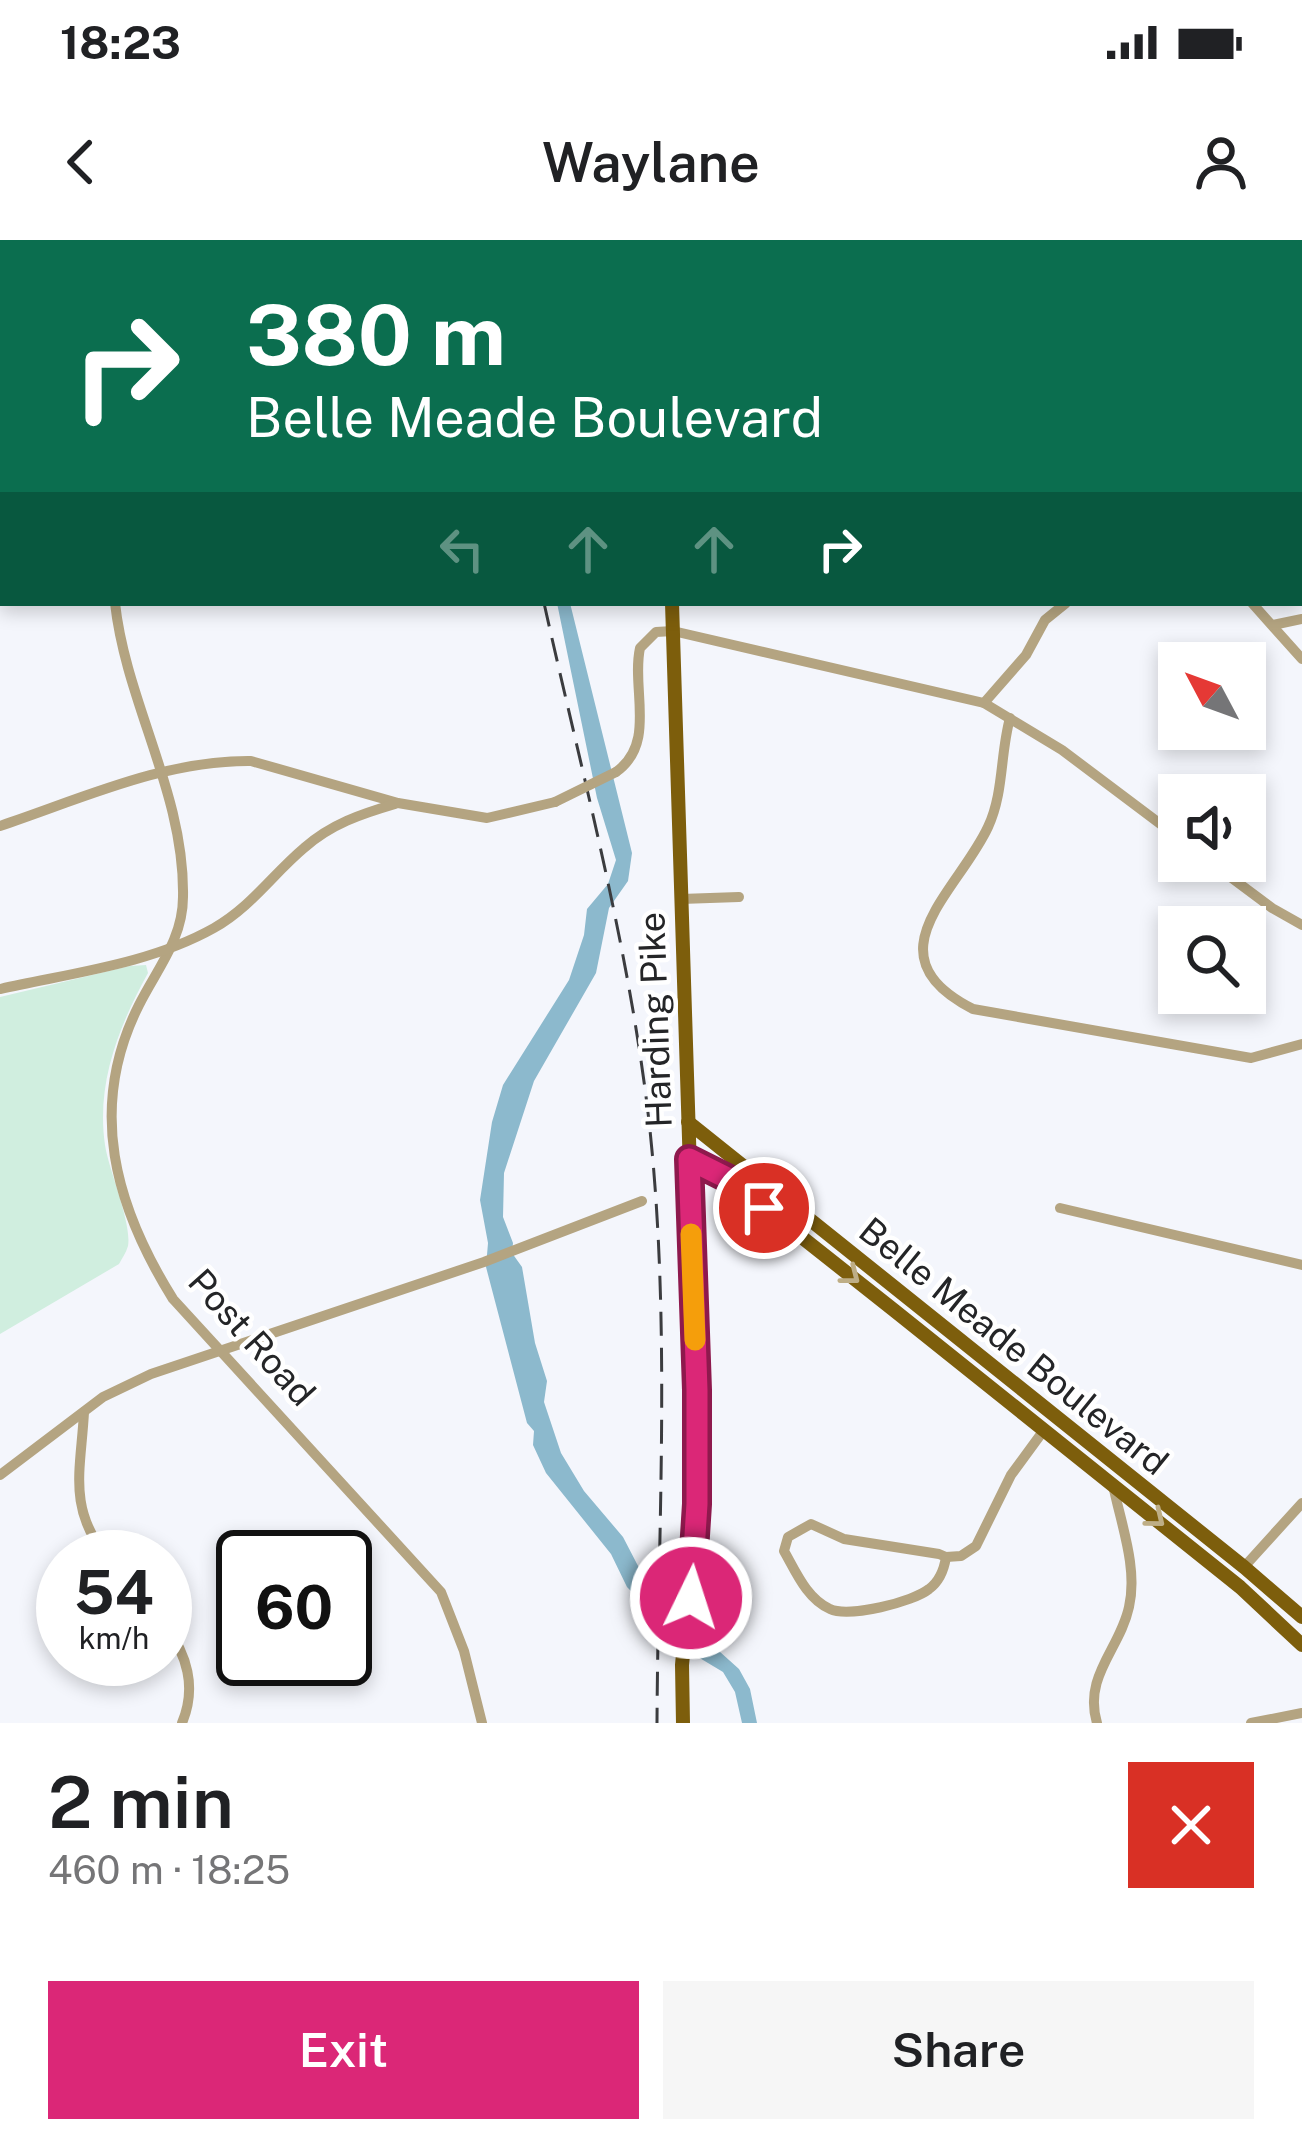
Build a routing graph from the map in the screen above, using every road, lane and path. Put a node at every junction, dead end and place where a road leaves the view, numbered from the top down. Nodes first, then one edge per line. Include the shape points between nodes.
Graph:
1 (115, 606) edge
2 (673, 606) edge
3 (1062, 606) edge
4 (1255, 606) edge
5 (1302, 619) edge
6 (1273, 625) junction
7 (673, 631) junction
8 (1302, 659) edge
9 (984, 703) junction
10 (1010, 718) junction
11 (164, 771) junction
12 (398, 803) junction
13 (1158, 822) edge
14 (0, 826) edge
15 (1237, 882) edge
16 (739, 897) dead end
17 (681, 898) junction
18 (1302, 925) edge
19 (172, 949) junction
20 (0, 989) edge
21 (1302, 1044) edge
22 (688, 1122) junction
23 (689, 1159) junction
24 (776, 1193) junction
25 (642, 1201) dead end
26 (764, 1208) junction
27 (1060, 1208) dead end
28 (829, 1236) junction
29 (817, 1250) junction
30 (1302, 1265) edge
31 (906, 1297) junction
32 (895, 1311) junction
33 (220, 1348) junction
34 (84, 1412) junction
35 (1055, 1416) junction
36 (1044, 1430) junction
37 (1, 1471) edge
38 (1124, 1472) junction
39 (1113, 1485) junction
40 (1302, 1503) edge
41 (89, 1530) edge
42 (946, 1557) junction
43 (1244, 1567) junction
44 (1231, 1580) junction
45 (1302, 1617) edge
46 (1302, 1645) edge
47 (190, 1686) edge
48 (1302, 1713) edge
49 (182, 1723) edge
50 (482, 1723) edge
51 (683, 1723) edge
52 (1097, 1723) edge
53 (1251, 1723) edge

1 - 11 street, Post Road
2 - 7 main road, Harding Pike
3 - 9 street
4 - 6 street
5 - 6 street
6 - 8 street
7 - 9 street
7 - 12 street, bridge via 656,632 640,648 638,743 616,772 555,802 487,818
7 - 17 main road, Harding Pike
9 - 10 street
10 - 13 street
10 - 21 street via 998,803 926,927 926,964 937,986 974,1010 1251,1058
11 - 12 street via 251,761
11 - 14 street
11 - 19 street, Post Road via 184,896
12 - 19 street via 327,831 247,905
15 - 18 street
16 - 17 street
17 - 22 main road, Harding Pike
19 - 20 street
19 - 33 street, Post Road via 115,1061 112,1144 149,1260
22 - 23 main road, Harding Pike
22 - 24 main road, Belle Meade Boulevard
23 - 26 main road, Belle Meade Boulevard
23 - 51 main road, Harding Pike via 697,1504
24 - 26 main road
24 - 28 main road, Belle Meade Boulevard
25 - 33 street
26 - 29 main road, Belle Meade Boulevard
27 - 30 street
28 - 29 main road
28 - 31 main road, Belle Meade Boulevard
29 -> 32 main road, Belle Meade Boulevard
31 - 32 main road
31 - 35 main road, Belle Meade Boulevard
32 - 36 main road, Belle Meade Boulevard
33 - 34 street via 152,1373
33 - 50 street, Post Road via 441,1592
34 - 37 street
34 - 41 street via 78,1502
35 - 36 main road
35 - 38 main road, Belle Meade Boulevard
36 - 39 main road, Belle Meade Boulevard
36 - 42 street via 976,1546
38 - 39 main road
38 - 43 main road, Belle Meade Boulevard
39 -> 44 main road, Belle Meade Boulevard
39 - 52 street via 1133,1580 1129,1612 1096,1678
40 - 43 street
42 - 42 street via 844,1539 811,1524 784,1544 804,1586 841,1613 926,1593
43 - 44 main road
43 - 45 main road, Belle Meade Boulevard
44 - 46 main road, Belle Meade Boulevard
47 - 49 street
48 - 53 street

